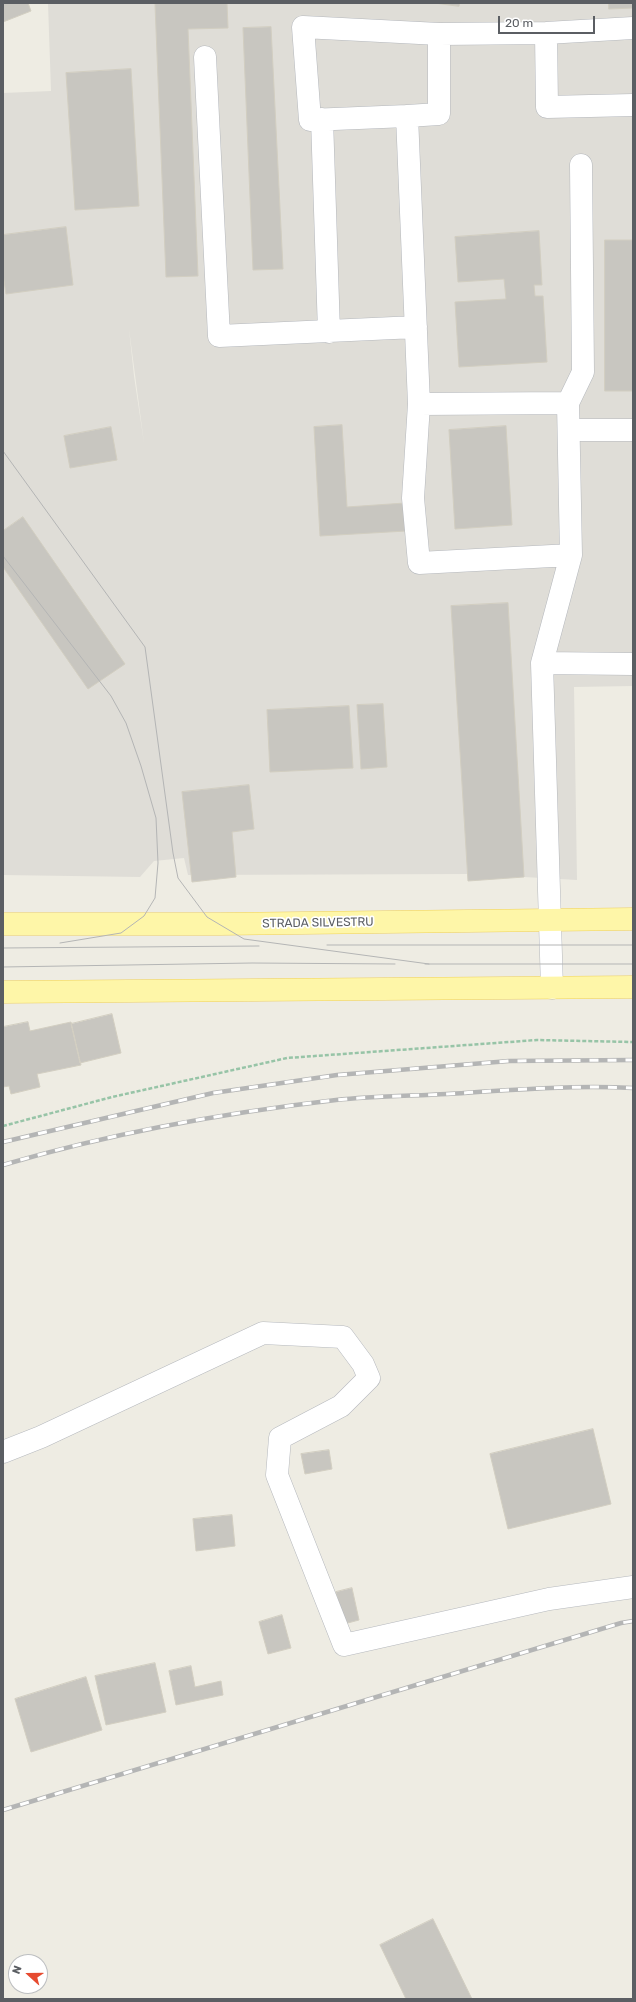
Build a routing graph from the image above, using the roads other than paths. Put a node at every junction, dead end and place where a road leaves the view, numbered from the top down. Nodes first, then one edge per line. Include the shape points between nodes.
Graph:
1 (633, 28) edge
2 (546, 33) junction
3 (439, 34) junction
4 (205, 57) dead end
5 (633, 105) edge
6 (408, 116) junction
7 (322, 119) junction
8 (581, 165) dead end
9 (416, 328) junction
10 (329, 332) junction
11 (568, 403) junction
12 (419, 404) junction
13 (569, 430) junction
14 (633, 430) edge
15 (571, 555) junction
16 (542, 664) junction
17 (633, 664) edge
18 (551, 919) junction
19 (633, 919) edge
20 (3, 924) edge
21 (633, 987) edge
22 (552, 988) junction
23 (3, 992) edge
24 (3, 1452) edge
25 (633, 1587) edge

1 - 2 lane
2 - 3 lane
2 - 5 lane via 547,107
3 - 6 lane via 438,114
3 - 7 lane via 303,27 310,120
4 - 10 lane via 219,336
6 - 7 lane
6 - 9 lane
7 - 10 lane
8 - 11 lane via 583,372
9 - 10 lane
9 - 12 lane
11 - 12 lane
11 - 13 lane
12 - 15 lane via 413,498 419,563
13 - 14 lane
13 - 15 lane
15 - 16 lane
16 - 17 lane
16 - 18 lane
18 - 19 main road, STRADA SILVESTRU
18 - 20 main road, STRADA SILVESTRU
18 - 22 lane
21 - 22 main road
22 - 23 main road
24 - 25 lane via 263,1333 343,1337 363,1364 369,1378 341,1406 280,1438 277,1475 344,1645 549,1599

